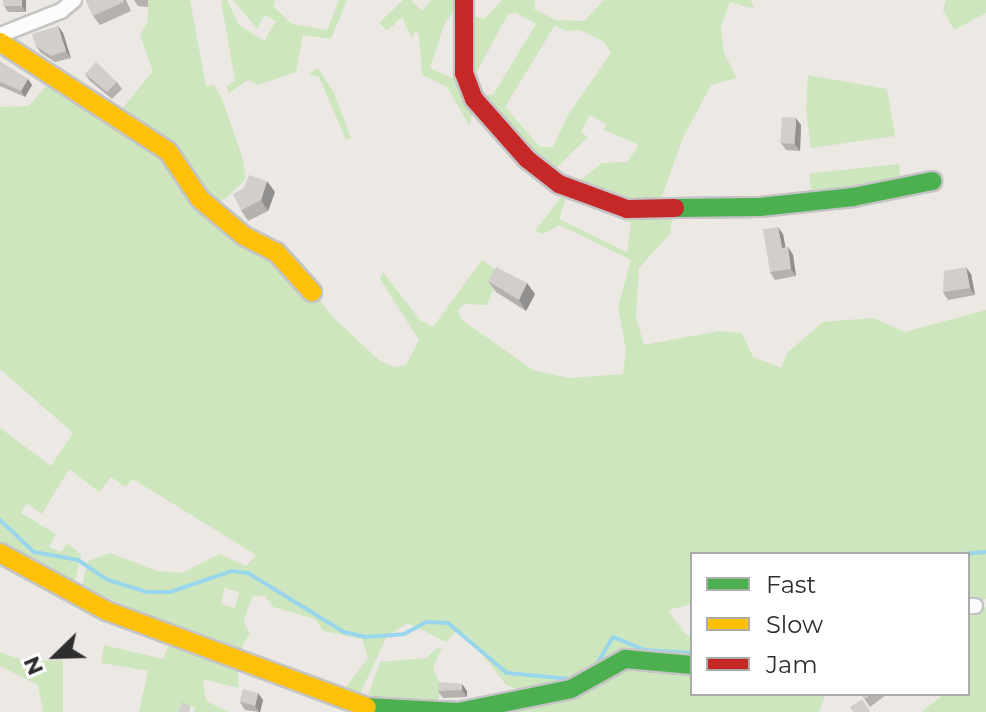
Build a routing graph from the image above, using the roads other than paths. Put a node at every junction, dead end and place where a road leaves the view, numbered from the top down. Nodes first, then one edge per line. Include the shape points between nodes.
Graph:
1 (74, 0) edge
2 (464, 0) edge
3 (0, 35) edge
4 (0, 42) edge
5 (932, 181) dead end
6 (312, 292) dead end
7 (0, 553) edge
8 (690, 665) edge
9 (358, 706) junction
10 (385, 712) edge

1 - 3 street via 61,11
2 - 5 street via 464,73 474,99 527,159 559,184 627,209 657,211 776,206
4 - 6 street via 168,151 200,199 244,236 276,252
7 - 9 street via 107,611
8 - 9 street via 625,659 571,689 458,712
9 - 10 street

